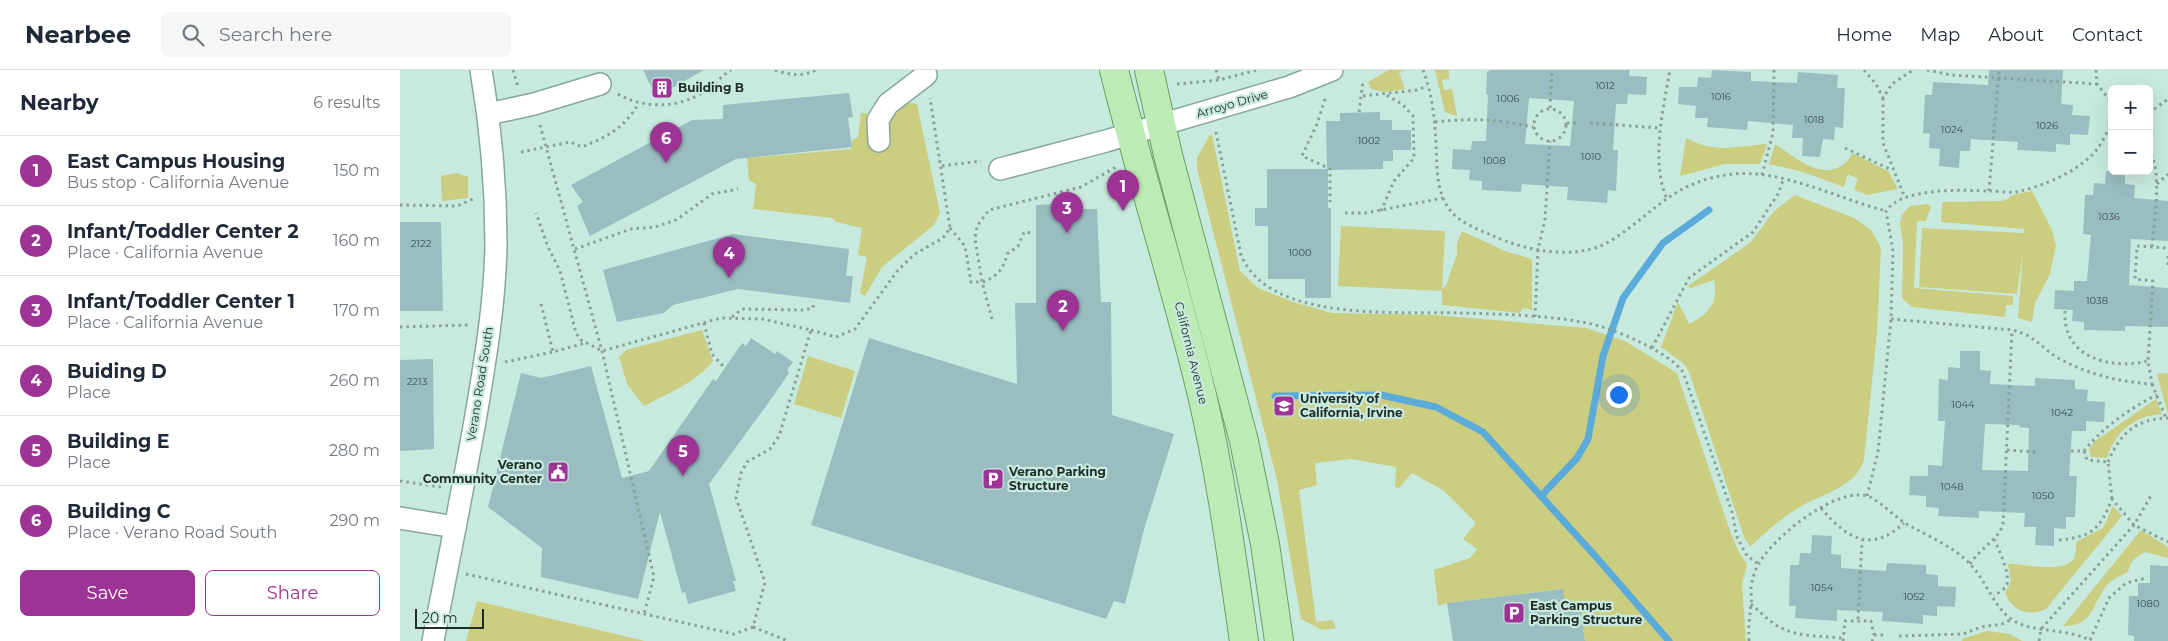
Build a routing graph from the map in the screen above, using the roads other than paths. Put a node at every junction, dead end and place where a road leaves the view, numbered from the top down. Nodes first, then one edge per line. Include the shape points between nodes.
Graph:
1 (481, 70) edge
2 (1114, 70) edge
3 (1149, 70) edge
4 (1332, 70) edge
5 (926, 75) road end
6 (600, 84) road end
7 (488, 114) junction
8 (1162, 123) junction
9 (1130, 134) junction
10 (879, 141) dead end
11 (1000, 169) dead end
12 (400, 518) edge
13 (455, 526) junction
14 (433, 641) edge
15 (1244, 641) edge
16 (1278, 641) edge

1 - 7 street, Verano Road South
2 - 9 main road, California Avenue
3 - 8 main road
4 - 8 street, Arroyo Drive via 1289,87
5 - 10 street via 888,104 878,120
6 - 7 street
7 - 13 street, Verano Road South via 496,245 490,326
8 - 9 street, Arroyo Drive
8 - 16 main road via 1244,442 1265,544
9 - 11 street, Arroyo Drive
9 - 15 main road, California Avenue via 1182,312 1202,397 1225,511
12 - 13 street
13 - 14 street, Verano Road South

